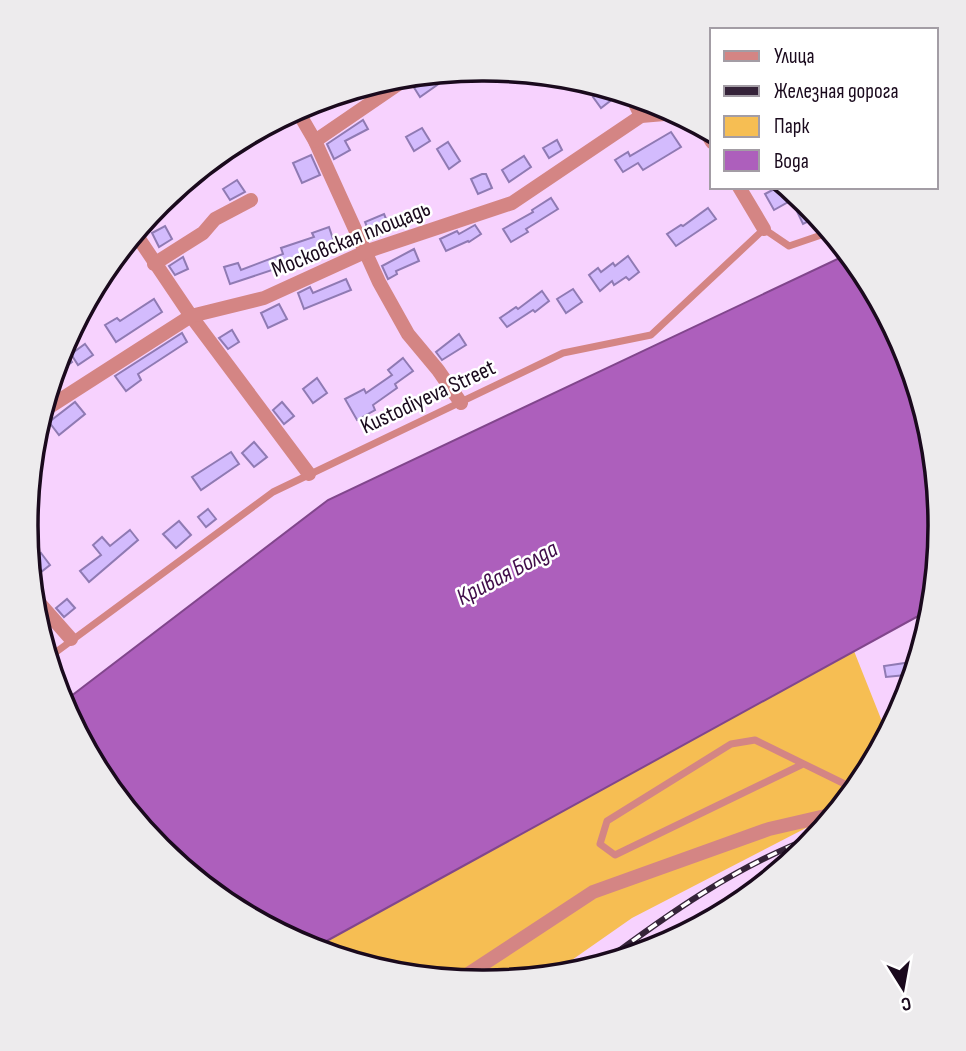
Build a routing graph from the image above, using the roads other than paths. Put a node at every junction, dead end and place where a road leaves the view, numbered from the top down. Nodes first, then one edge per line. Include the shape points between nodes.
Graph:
1 (387, 92) edge
2 (638, 109) edge
3 (653, 115) edge
4 (641, 116) junction
5 (302, 120) edge
6 (315, 141) junction
7 (740, 189) edge
8 (251, 200) dead end
9 (764, 229) junction
10 (820, 235) edge
11 (141, 242) edge
12 (365, 253) junction
13 (154, 264) junction
14 (191, 316) junction
15 (56, 403) edge
16 (461, 403) junction
17 (309, 474) junction
18 (47, 612) edge
19 (71, 639) junction
20 (57, 651) edge
21 (803, 764) junction
22 (845, 784) edge
23 (818, 818) edge
24 (475, 970) edge

1 - 6 street
2 - 4 street
3 - 4 street, Московская площадь
4 - 12 street, Московская площадь via 512,202
5 - 6 street
6 - 12 street
7 - 9 street
8 - 13 street via 215,219 203,233
9 - 10 lane via 789,246
9 - 16 lane, Kustodiyeva Street via 652,335 563,354
11 - 13 street
12 - 14 street, Московская площадь via 264,298
12 - 16 street via 408,334
13 - 14 street
14 - 15 street, Московская площадь
14 - 17 street
16 - 17 lane, Kustodiyeva Street
17 - 19 lane, Kustodiyeva Street via 273,492
18 - 19 street
19 - 20 lane, Kustodiyeva Street
21 - 21 lane via 755,740 731,744 607,821 600,844 615,855
21 - 22 lane
23 - 24 street via 769,829 593,892

